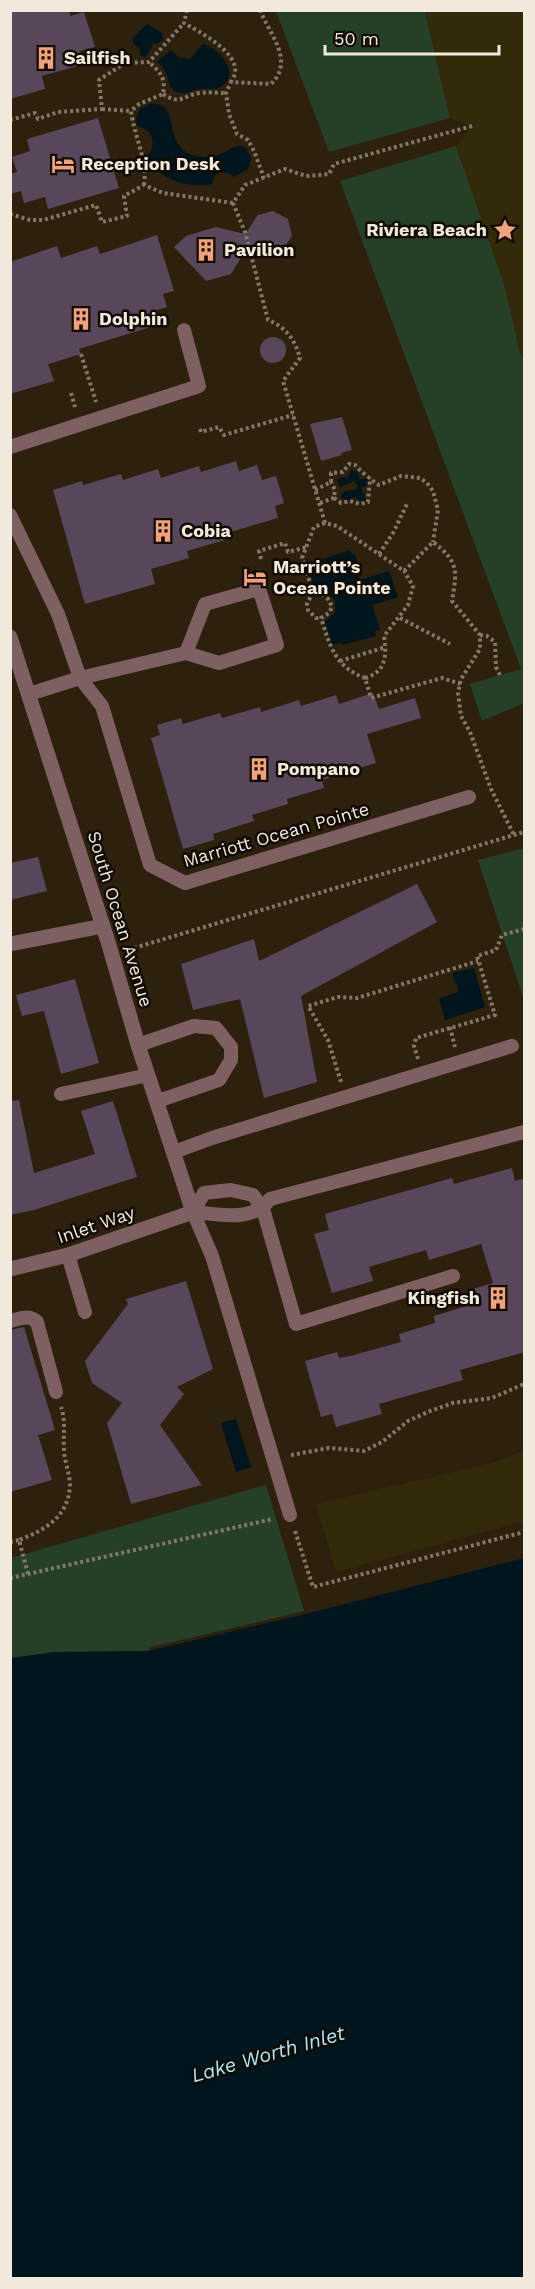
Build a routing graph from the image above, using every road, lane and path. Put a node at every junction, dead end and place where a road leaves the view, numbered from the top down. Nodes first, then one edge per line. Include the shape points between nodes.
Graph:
1 (187, 10) edge
2 (260, 10) edge
3 (184, 23) junction
4 (149, 62) junction
5 (231, 82) junction
6 (163, 93) junction
7 (226, 93) junction
8 (102, 109) junction
9 (131, 111) junction
10 (10, 120) edge
11 (472, 126) dead end
12 (264, 177) junction
13 (144, 185) junction
14 (233, 203) junction
15 (10, 214) edge
16 (184, 330) dead end
17 (81, 354) dead end
18 (293, 415) junction
19 (102, 418) junction
20 (200, 429) dead end
21 (10, 447) edge
22 (370, 477) junction
23 (331, 482) junction
24 (315, 490) junction
25 (334, 498) junction
26 (408, 502) dead end
27 (320, 503) junction
28 (10, 515) edge
29 (325, 523) junction
30 (433, 542) junction
31 (307, 547) junction
32 (378, 554) junction
33 (261, 559) dead end
34 (404, 571) junction
35 (313, 592) junction
36 (321, 618) junction
37 (400, 618) junction
38 (480, 635) junction
39 (10, 637) edge
40 (450, 644) dead end
41 (386, 647) junction
42 (186, 653) junction
43 (340, 661) junction
44 (500, 675) dead end
45 (80, 678) junction
46 (365, 678) junction
47 (460, 684) junction
48 (29, 694) junction
49 (469, 797) dead end
50 (525, 832) edge
51 (514, 835) junction
52 (103, 926) junction
53 (525, 929) edge
54 (10, 944) edge
55 (134, 948) dead end
56 (478, 961) junction
57 (138, 1045) junction
58 (414, 1046) dead end
59 (512, 1046) dead end
60 (338, 1071) dead end
61 (148, 1075) junction
62 (61, 1094) dead end
63 (158, 1101) junction
64 (525, 1132) edge
65 (174, 1152) junction
66 (263, 1209) junction
67 (193, 1212) junction
68 (68, 1255) junction
69 (10, 1269) edge
70 (453, 1276) dead end
71 (85, 1312) dead end
72 (10, 1322) edge
73 (525, 1384) edge
74 (56, 1392) joint
75 (291, 1455) dead end
76 (290, 1515) junction
77 (525, 1532) edge
78 (19, 1540) junction
79 (10, 1542) edge
80 (28, 1574) junction
81 (10, 1578) edge

1 - 3 path
2 - 5 path via 279,48 279,76 271,84
3 - 4 path
3 - 5 path via 228,54 236,72
4 - 6 path via 164,80
4 - 8 path via 125,63 99,81
5 - 7 path
6 - 7 path via 173,100 198,93
6 - 9 path
7 - 12 path via 237,134 248,140
8 - 9 path
8 - 10 path via 58,112 38,119 35,113
9 - 13 path via 146,171
11 - 12 path via 334,164 329,174 306,176 285,169
12 - 14 path via 245,185
13 - 14 path via 163,193
13 - 15 path via 124,196 127,216 102,222 96,205 43,220
14 - 18 path via 268,320 295,341 300,358 283,381
16 - 19 lane via 199,386
17 - 19 path
18 - 20 path via 224,435 219,427 201,432
18 - 24 path
19 - 21 lane
22 - 23 path via 349,464 343,472 331,473
22 - 25 path via 368,502 340,503
22 - 30 path via 379,485 401,476 420,478 427,483 438,510
23 - 24 path
23 - 25 path
24 - 27 path
25 - 27 path
26 - 32 path
27 - 29 path
28 - 45 lane, Marriott Ocean Pointe via 58,614
29 - 31 path via 314,527
29 - 32 path via 337,526
30 - 34 path
30 - 38 path via 449,554 456,575 452,602
31 - 33 path via 288,552 285,543 259,551
31 - 35 path via 302,558
32 - 34 path
34 - 37 path via 413,586
35 - 36 path via 308,610
35 - 36 path via 328,598 332,607
36 - 43 path via 330,649
37 - 40 path
37 - 41 path via 384,636
38 - 44 path via 495,642
38 - 47 path via 480,649
39 - 48 street, South Ocean Avenue
41 - 43 path
41 - 46 path via 383,665
42 - 42 lane via 219,663 277,645 259,589 205,604
42 - 45 lane
43 - 46 path via 349,672
45 - 48 lane
45 - 49 lane, Marriott Ocean Pointe via 102,706 150,865 185,883
46 - 47 path via 371,698 442,678
47 - 51 path via 461,716
48 - 52 street, South Ocean Avenue
50 - 51 path
51 - 55 path
52 - 54 street
52 - 57 street, South Ocean Avenue
53 - 56 path via 502,935 496,950 477,956
56 - 58 path via 495,1015 416,1038
56 - 60 path via 357,998 338,997 308,1006 328,1040
57 - 61 street, South Ocean Avenue
57 - 63 lane via 194,1026 216,1028 231,1047 231,1060 219,1080
59 - 65 lane
61 - 62 lane
61 - 63 street, South Ocean Avenue
63 - 65 street, South Ocean Avenue
64 - 66 lane via 270,1199
65 - 67 street, South Ocean Avenue
66 - 67 lane via 248,1215
66 - 67 lane via 253,1195 231,1190 204,1193
66 - 70 lane via 296,1324
67 - 68 street, Inlet Way
67 - 76 lane via 212,1256
68 - 69 street, Inlet Way
68 - 71 lane
72 - 74 lane via 26,1317 37,1322
73 - 75 path via 492,1398 453,1403 430,1411 364,1451 329,1448
74 - 78 path via 64,1415 70,1486 56,1521
76 - 77 path via 313,1587
76 - 80 path
78 - 79 path
78 - 80 path
80 - 81 path

